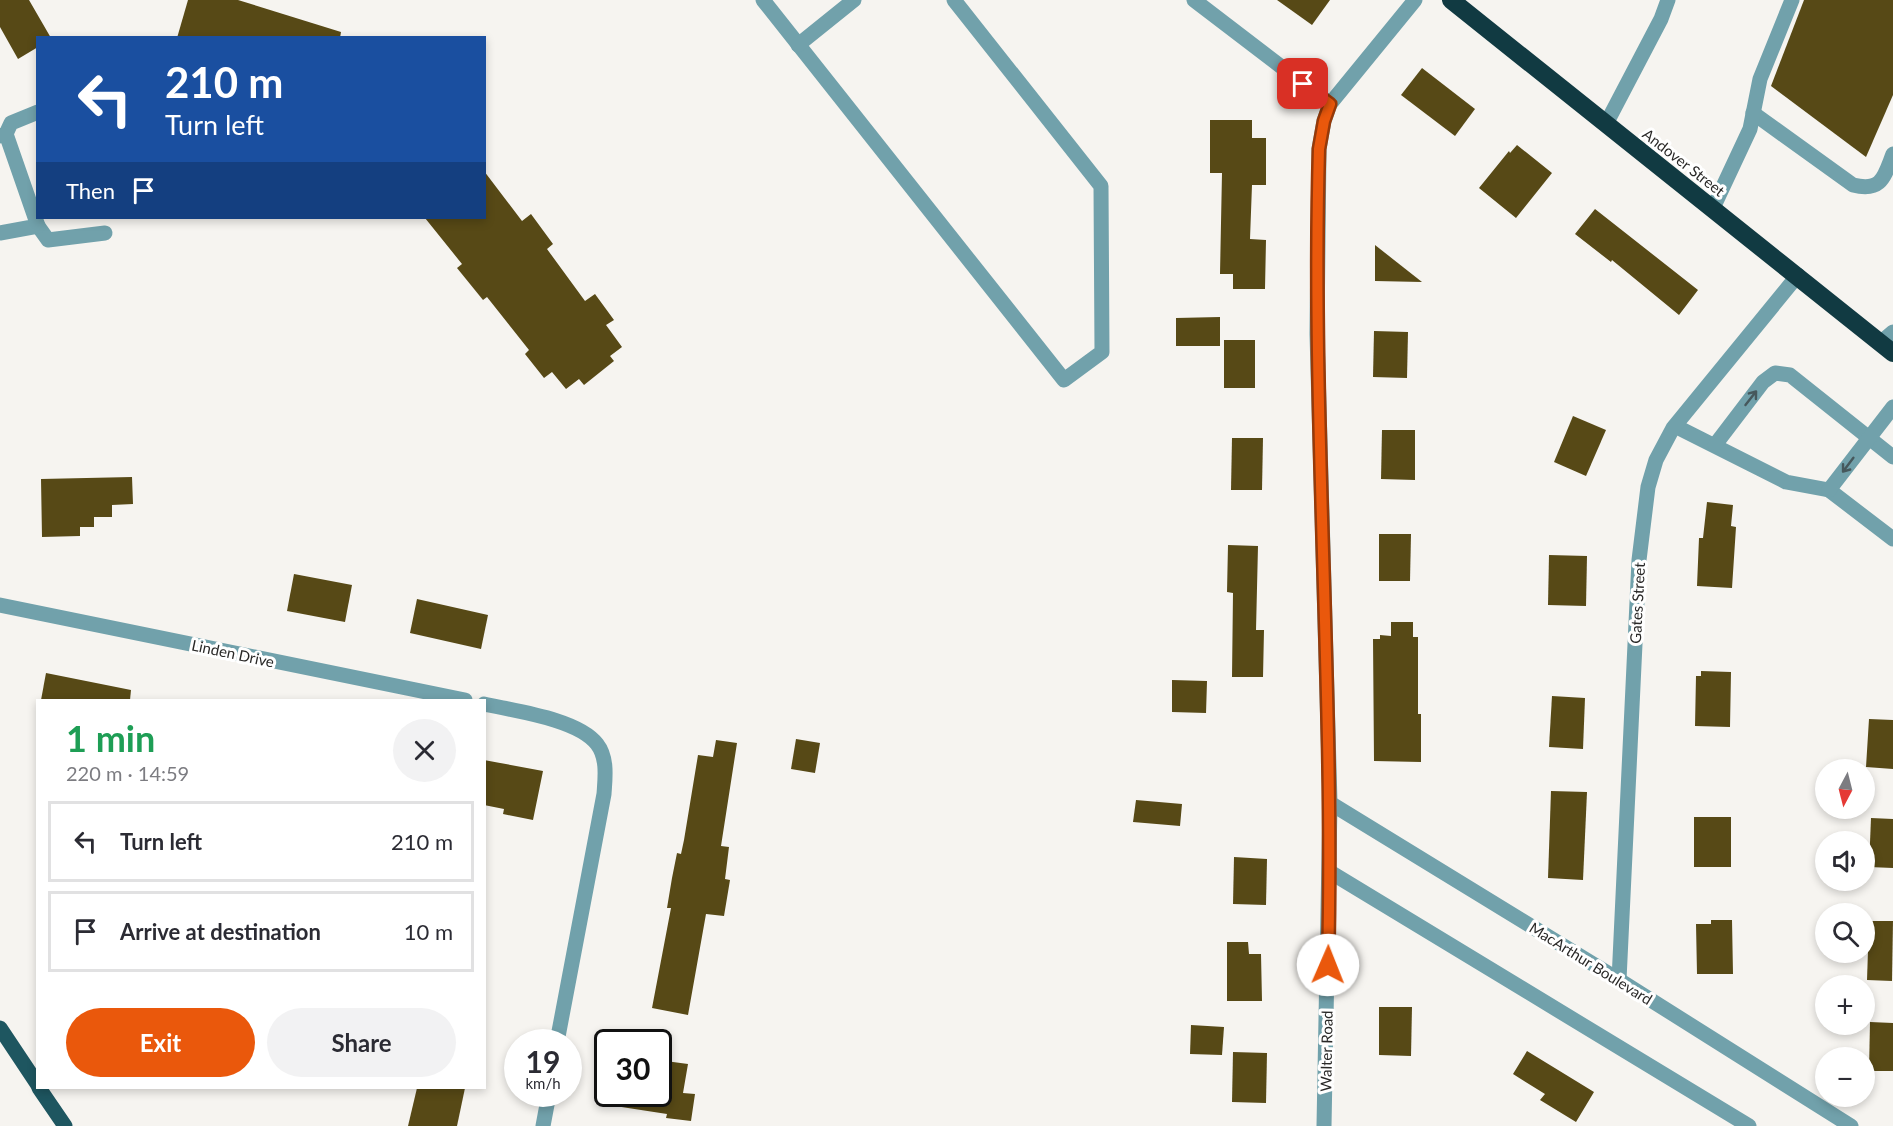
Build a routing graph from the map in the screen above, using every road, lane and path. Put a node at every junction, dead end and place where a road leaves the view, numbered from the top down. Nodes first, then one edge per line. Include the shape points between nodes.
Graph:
1 (762, 0) edge
2 (854, 0) edge
3 (954, 0) edge
4 (1194, 0) edge
5 (1415, 0) edge
6 (1451, 0) edge
7 (1792, 0) edge
8 (1663, 2) edge
9 (798, 45) junction
10 (1330, 104) junction
11 (36, 113) edge
12 (1753, 113) junction
13 (1606, 124) junction
14 (3, 135) edge
15 (1893, 154) edge
16 (1713, 208) junction
17 (38, 226) junction
18 (0, 233) edge
19 (105, 233) dead end
20 (1798, 275) junction
21 (1889, 343) edge
22 (1893, 407) edge
23 (1675, 426) junction
24 (1869, 437) junction
25 (1715, 444) junction
26 (1893, 457) edge
27 (1829, 490) junction
28 (1893, 539) edge
29 (0, 606) edge
30 (460, 699) edge
31 (486, 704) edge
32 (1330, 803) junction
33 (1329, 872) junction
34 (1619, 980) junction
35 (0, 1028) edge
36 (559, 1029) edge
37 (36, 1083) edge
38 (40, 1089) edge
39 (547, 1107) edge
40 (65, 1126) edge
41 (543, 1126) edge
42 (1324, 1126) edge
43 (1749, 1126) edge
44 (1851, 1126) edge

1 - 9 street
2 - 9 street
3 - 9 street via 1101,186 1102,352 1064,380
4 - 10 street
5 - 10 street, Walter Road
6 - 13 highway, Andover Street
7 - 12 street via 1760,79
8 - 13 street
10 - 32 street, Walter Road via 1319,149 1317,334
11 - 14 street via 11,123
12 - 15 street via 1853,185 1864,188 1884,179
12 - 16 street via 1750,129
13 - 16 highway, Andover Street
14 - 17 street
16 - 20 highway, Andover Street
17 - 18 street
17 - 19 street via 48,240
20 - 21 highway, Andover Street
20 - 23 street, Gates Street
22 - 24 street
23 - 25 street
23 - 34 street, Gates Street via 1656,460 1640,551
25 -> 24 street via 1763,382 1775,373 1790,375
24 - 26 street
24 -> 27 street
25 - 27 street via 1786,482
27 - 28 street
29 - 30 street, Linden Drive
31 - 36 street via 583,730 599,746 606,770
32 - 33 street, Walter Road
32 - 34 street, MacArthur Boulevard
33 - 42 street, Walter Road
33 - 43 street
34 - 44 street, MacArthur Boulevard
35 - 37 main road
38 - 40 main road
39 - 41 street

